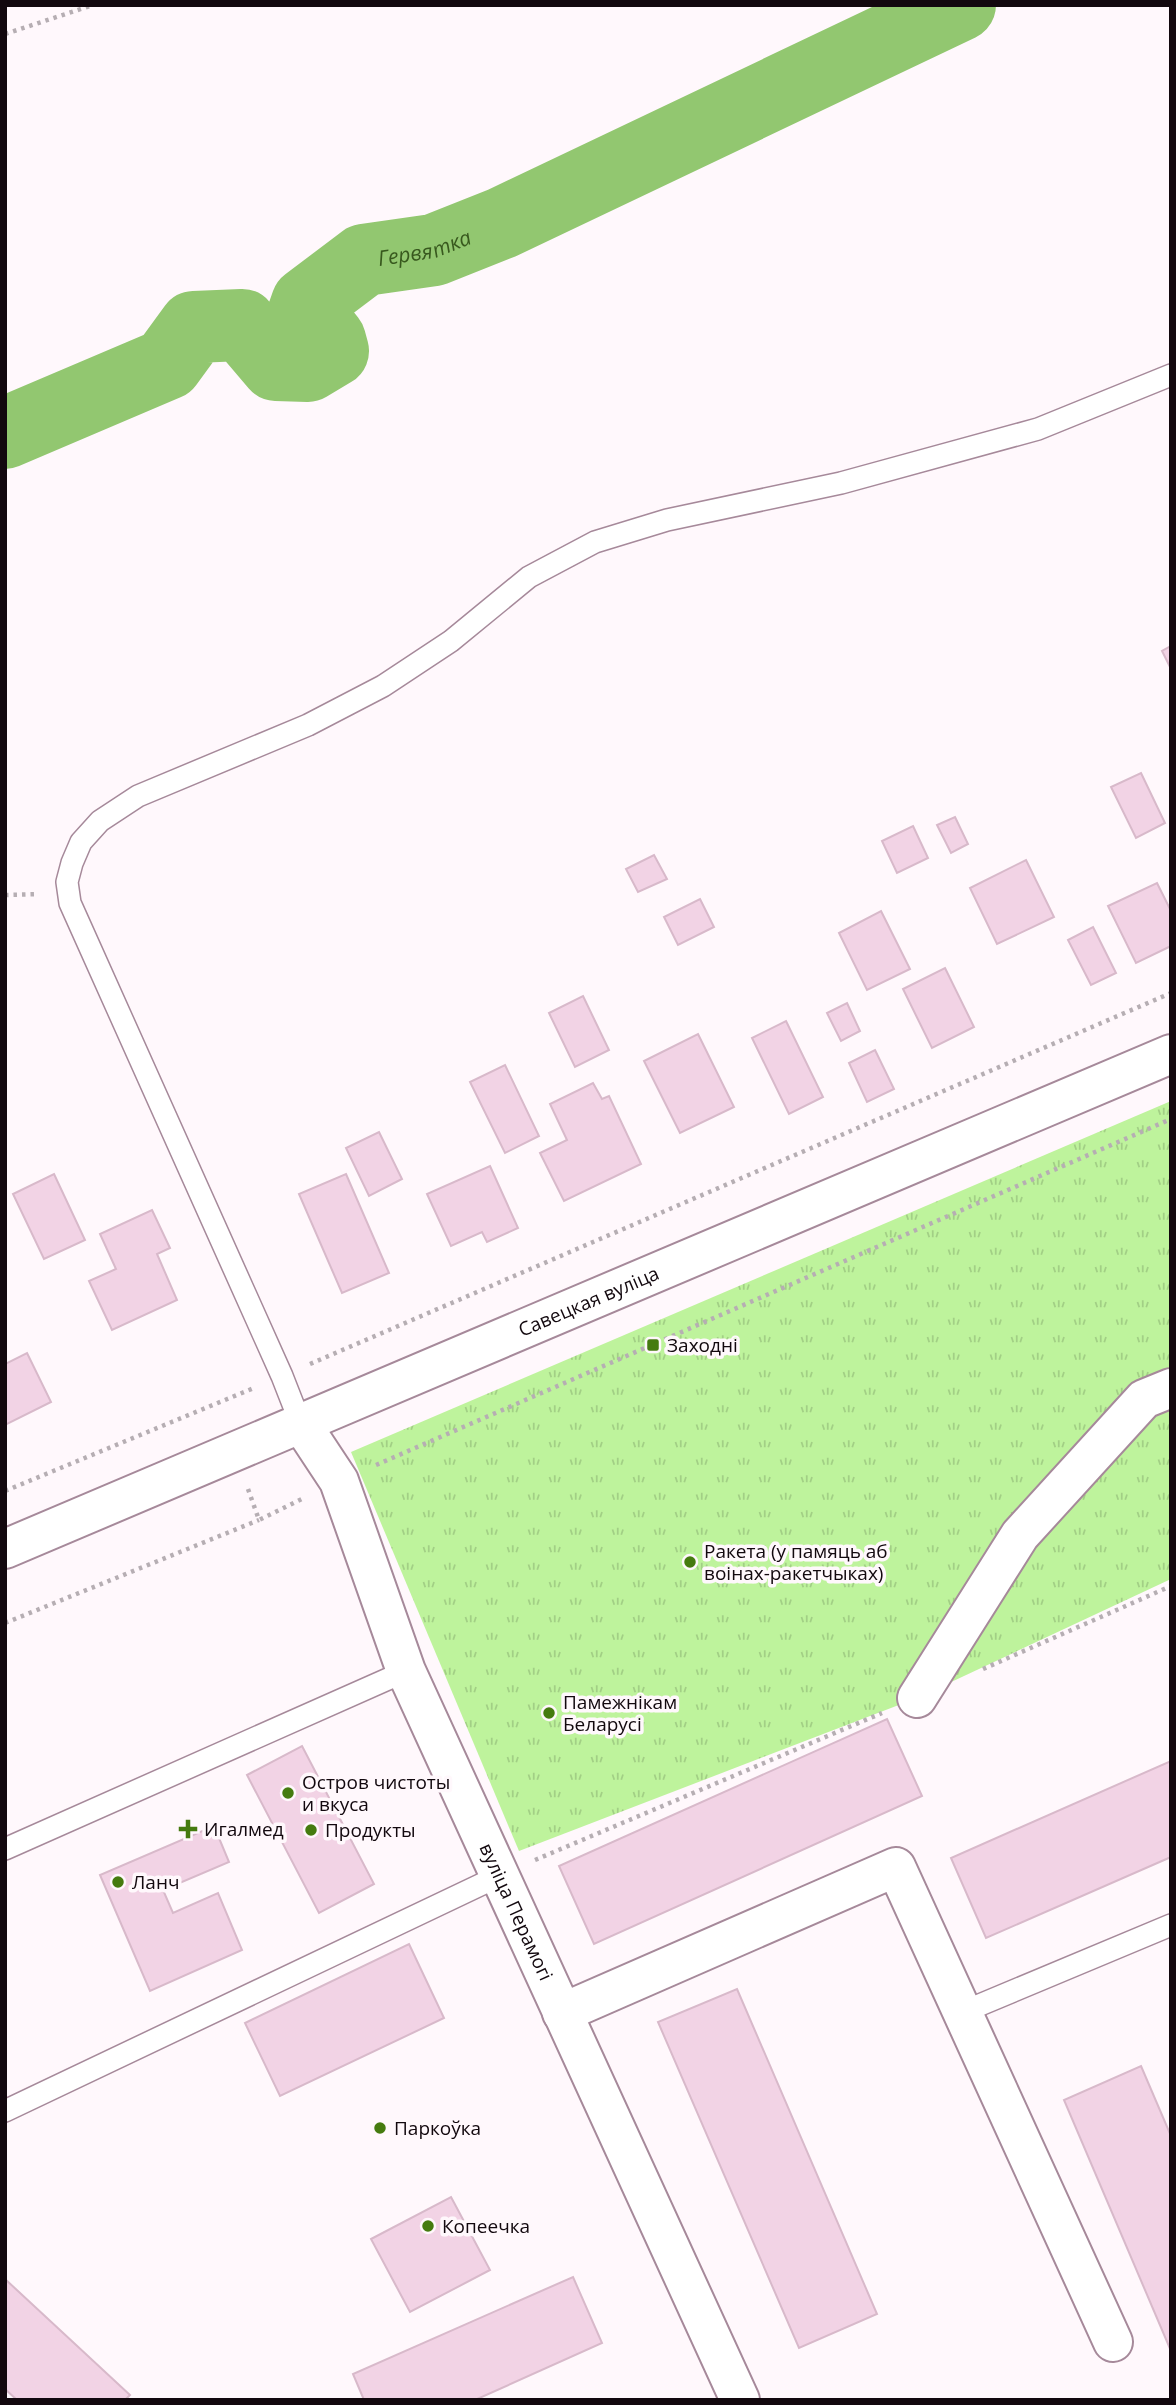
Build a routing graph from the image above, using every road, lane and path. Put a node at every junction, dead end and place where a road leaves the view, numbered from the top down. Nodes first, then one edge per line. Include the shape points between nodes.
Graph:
1 (93, 5) edge
2 (5, 34) edge
3 (1171, 375) edge
4 (1171, 993) edge
5 (1171, 1054) edge
6 (1171, 1119) edge
7 (282, 1376) junction
8 (1171, 1388) edge
9 (300, 1422) junction
10 (339, 1481) junction
11 (5, 1491) edge
12 (259, 1520) dead end
13 (5, 1549) edge
14 (1171, 1586) edge
15 (5, 1623) edge
16 (980, 1670) dead end
17 (406, 1671) junction
18 (916, 1698) joint
19 (5, 1849) edge
20 (499, 1876) junction
21 (1171, 1925) edge
22 (963, 2012) junction
23 (562, 2013) junction
24 (5, 2111) edge
25 (1113, 2342) dead end
26 (740, 2400) edge

1 - 2 path
3 - 7 lane via 1038,429 841,483 667,520 595,542 529,577 451,641 383,686 308,725 138,796 100,821 81,842 68,882 70,903
4 - 7 path
5 - 9 street, Савецкая вуліца
6 - 10 path
7 - 9 lane
7 - 11 path
8 - 18 street via 1144,1399 1020,1535
9 - 10 street, вуліца Перамогі
9 - 13 street, Савецкая вуліца
10 - 17 street, вуліца Перамогі
12 - 15 path
14 - 16 path
17 - 19 lane
17 - 20 street, вуліца Перамогі
18 - 20 path
20 - 23 street, вуліца Перамогі
20 - 24 lane
21 - 22 lane
22 - 23 street via 896,1867
22 - 25 street
23 - 26 street, вуліца Перамогі

